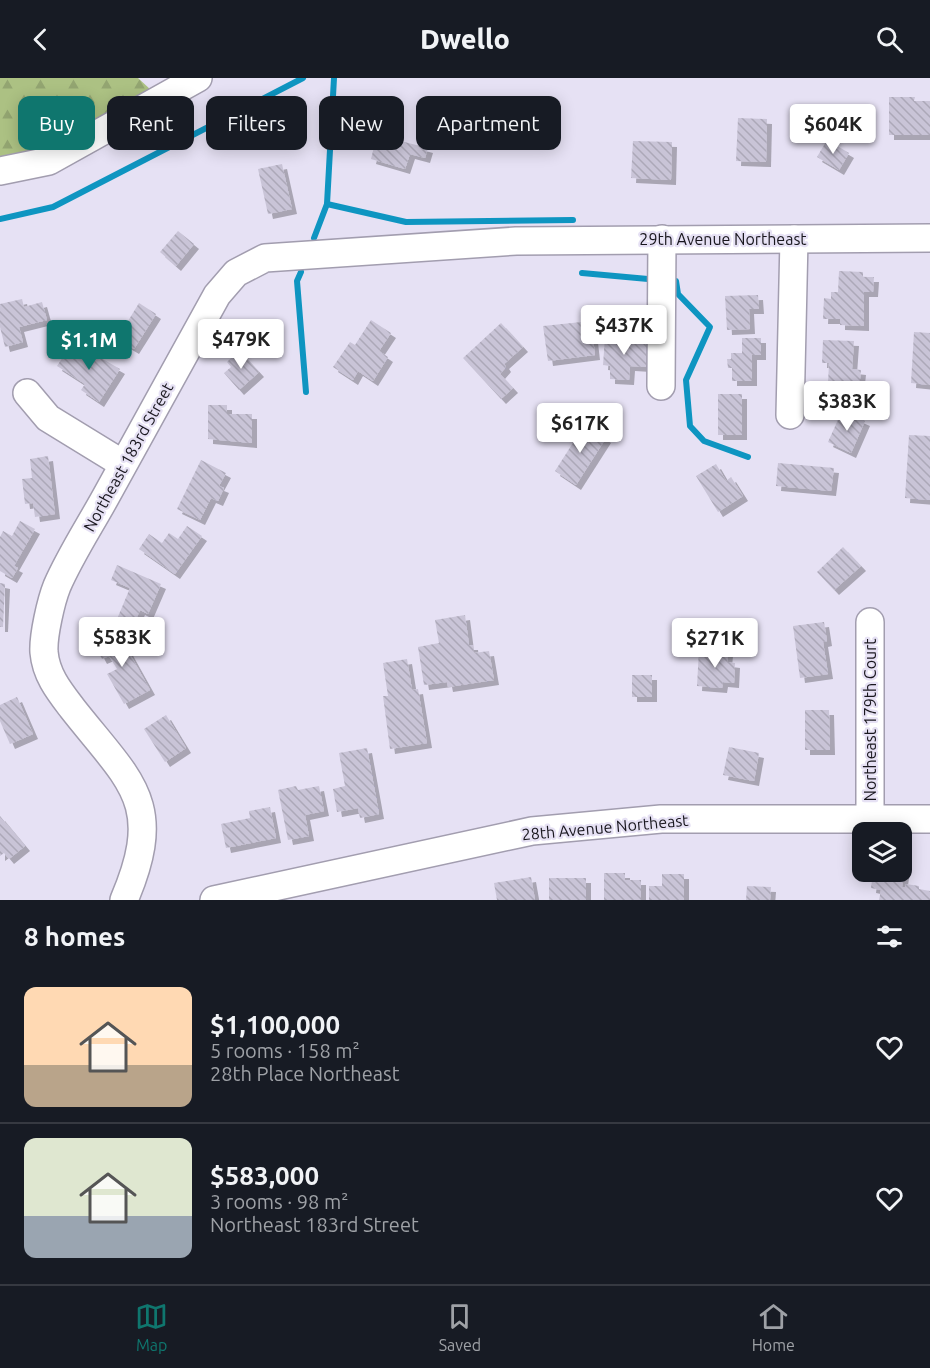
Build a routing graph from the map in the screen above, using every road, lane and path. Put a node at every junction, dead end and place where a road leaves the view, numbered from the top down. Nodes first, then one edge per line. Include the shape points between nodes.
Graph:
1 (198, 78) edge
2 (0, 171) edge
3 (930, 238) edge
4 (662, 239) junction
5 (795, 239) junction
6 (516, 241) joint
7 (661, 386) dead end
8 (27, 393) dead end
9 (790, 415) dead end
10 (123, 464) junction
11 (870, 622) dead end
12 (870, 818) junction
13 (930, 819) edge
14 (124, 900) edge
15 (214, 900) edge

1 - 2 street via 49,161
3 - 5 street, 29th Avenue Northeast
4 - 5 street, 29th Avenue Northeast
4 - 6 street, 29th Avenue Northeast
4 - 7 street
5 - 9 street
6 - 10 street, Northeast 183rd Street via 265,258 237,273 217,295
8 - 10 street via 48,418
10 - 14 street, Northeast 183rd Street via 57,586 44,652 52,682 134,787 143,813 137,868
11 - 12 street, Northeast 179th Court
12 - 13 street, 28th Avenue Northeast
12 - 15 street, 28th Avenue Northeast via 661,819 532,831

